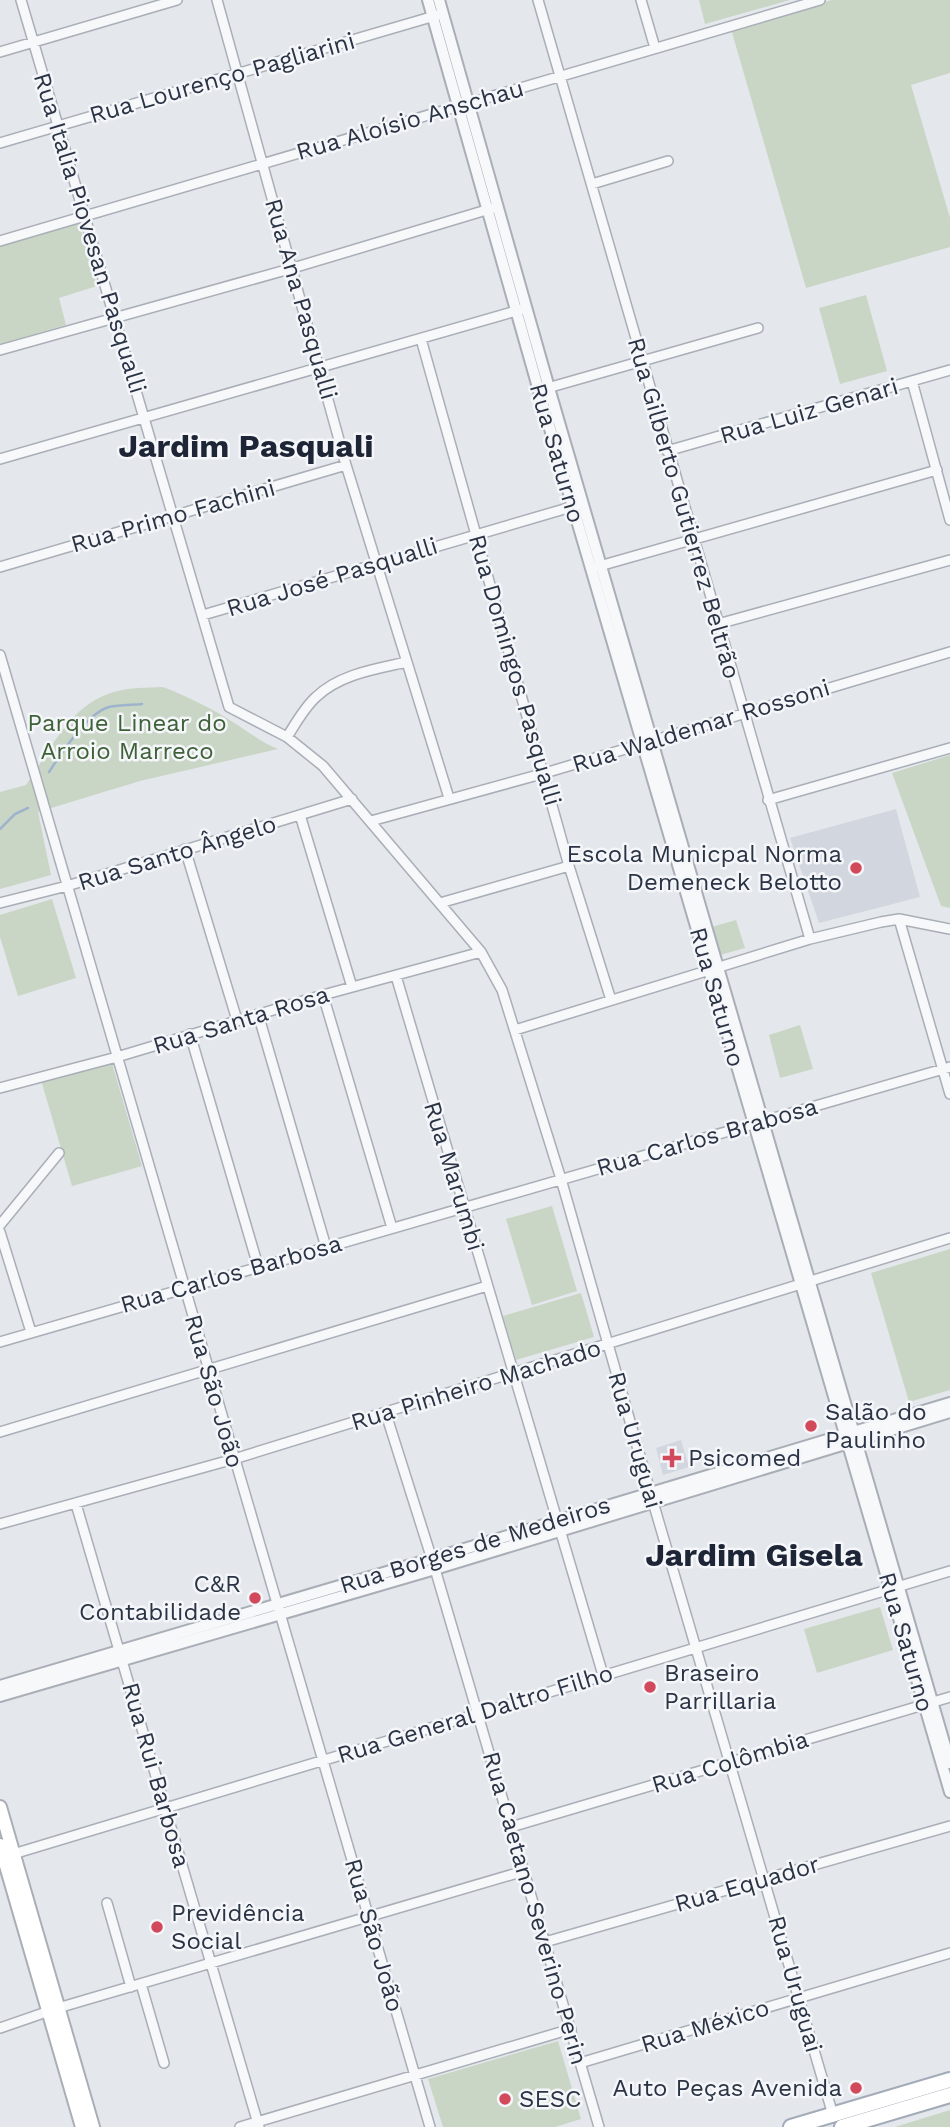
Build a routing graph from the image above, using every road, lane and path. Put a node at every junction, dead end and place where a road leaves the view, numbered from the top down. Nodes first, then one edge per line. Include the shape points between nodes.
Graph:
1 (21, 0) edge
2 (177, 0) edge
3 (217, 0) edge
4 (428, 0) edge
5 (439, 0) edge
6 (538, 0) edge
7 (641, 0) edge
8 (820, 0) edge
9 (438, 16) junction
10 (33, 42) junction
11 (655, 48) junction
12 (0, 52) edge
13 (238, 74) junction
14 (560, 76) junction
15 (464, 104) junction
16 (57, 126) junction
17 (0, 143) edge
18 (668, 161) dead end
19 (263, 163) junction
20 (592, 184) junction
21 (493, 208) junction
22 (83, 216) junction
23 (0, 240) edge
24 (293, 268) junction
25 (522, 309) junction
26 (115, 317) junction
27 (758, 328) dead end
28 (421, 339) junction
29 (0, 350) edge
30 (642, 361) junction
31 (321, 368) junction
32 (950, 370) edge
33 (912, 381) junction
34 (544, 389) junction
35 (145, 416) junction
36 (667, 451) junction
37 (0, 459) edge
38 (346, 465) junction
39 (937, 470) junction
40 (578, 505) junction
41 (173, 517) junction
42 (950, 520) edge
43 (476, 534) junction
44 (694, 540) junction
45 (950, 560) edge
46 (377, 562) junction
47 (0, 567) edge
48 (597, 567) junction
49 (203, 615) junction
50 (718, 625) junction
51 (950, 652) edge
52 (0, 655) edge
53 (407, 662) junction
54 (229, 707) joint
55 (743, 712) junction
56 (287, 737) junction
57 (648, 743) junction
58 (950, 748) edge
59 (545, 773) junction
60 (449, 798) junction
61 (352, 799) junction
62 (768, 800) junction
63 (300, 815) junction
64 (371, 821) junction
65 (185, 849) junction
66 (569, 866) junction
67 (67, 886) junction
68 (0, 903) edge
69 (440, 903) junction
70 (899, 919) junction
71 (950, 929) edge
72 (810, 939) junction
73 (481, 952) junction
74 (714, 968) junction
75 (396, 976) junction
76 (352, 987) junction
77 (323, 995) junction
78 (611, 1000) junction
79 (258, 1014) junction
80 (237, 1020) junction
81 (515, 1030) junction
82 (190, 1034) junction
83 (117, 1057) junction
84 (947, 1068) edge
85 (0, 1088) edge
86 (950, 1094) edge
87 (759, 1122) junction
88 (60, 1153) dead end
89 (561, 1179) junction
90 (463, 1208) junction
91 (0, 1225) edge
92 (393, 1228) junction
93 (0, 1232) edge
94 (950, 1238) edge
95 (326, 1247) junction
96 (258, 1266) junction
97 (805, 1281) junction
98 (487, 1286) junction
99 (184, 1288) junction
100 (31, 1332) junction
101 (0, 1342) edge
102 (607, 1345) junction
103 (208, 1369) junction
104 (515, 1374) junction
105 (950, 1403) edge
106 (950, 1412) edge
107 (386, 1414) junction
108 (0, 1432) edge
109 (851, 1437) junction
110 (234, 1459) junction
111 (651, 1497) junction
112 (76, 1504) junction
113 (0, 1524) edge
114 (559, 1525) junction
115 (433, 1564) junction
116 (950, 1571) edge
117 (895, 1587) junction
118 (278, 1608) junction
119 (697, 1646) junction
120 (120, 1655) junction
121 (603, 1675) junction
122 (0, 1686) edge
123 (0, 1696) edge
124 (950, 1697) edge
125 (928, 1703) junction
126 (477, 1713) junction
127 (322, 1760) junction
128 (730, 1762) junction
129 (950, 1763) edge
130 (950, 1792) edge
131 (0, 1807) edge
132 (165, 1807) junction
133 (950, 1826) edge
134 (511, 1827) junction
135 (4, 1854) edge
136 (524, 1871) junction
137 (764, 1879) junction
138 (107, 1903) dead end
139 (368, 1917) junction
140 (545, 1942) junction
141 (950, 1953) edge
142 (211, 1963) junction
143 (136, 1985) junction
144 (799, 1998) junction
145 (54, 2010) junction
146 (0, 2028) edge
147 (570, 2029) junction
148 (164, 2063) dead end
149 (580, 2063) junction
150 (415, 2075) junction
151 (950, 2080) edge
152 (950, 2095) edge
153 (837, 2121) edge
154 (258, 2124) edge
155 (82, 2127) edge
156 (93, 2127) edge
157 (240, 2127) edge
158 (430, 2127) edge
159 (599, 2127) edge
160 (791, 2127) edge

1 - 10 street, Rua Italia Piovesan Pasqualli
2 - 10 street
3 - 13 street, Rua Ana Pasqualli
4 - 9 street, Rua Saturno
5 - 9 street, Rua Saturno
6 - 14 street, Rua Gilberto Gutierrez Beltrão
7 - 11 street
8 - 11 street, Rua Aloísio Anschau
9 - 13 street, Rua Lourenço Pagliarini
9 - 15 street, Rua Saturno
10 - 12 street
10 - 16 street, Rua Italia Piovesan Pasqualli
11 - 14 street, Rua Aloísio Anschau
13 - 16 street, Rua Lourenço Pagliarini
13 - 19 street, Rua Ana Pasqualli
14 - 15 street, Rua Aloísio Anschau
14 - 20 street, Rua Gilberto Gutierrez Beltrão
15 - 19 street, Rua Aloísio Anschau
15 - 21 street, Rua Saturno
16 - 17 street, Rua Lourenço Pagliarini
16 - 22 street, Rua Italia Piovesan Pasqualli
18 - 20 street
19 - 22 street, Rua Aloísio Anschau
19 - 24 street, Rua Ana Pasqualli
20 - 30 street, Rua Gilberto Gutierrez Beltrão
21 - 24 street
21 - 25 street, Rua Saturno
22 - 23 street, Rua Aloísio Anschau
22 - 26 street, Rua Italia Piovesan Pasqualli
24 - 26 street
24 - 31 street, Rua Ana Pasqualli
25 - 28 street
25 - 34 street, Rua Saturno
26 - 29 street
26 - 35 street, Rua Italia Piovesan Pasqualli
27 - 30 street
28 - 31 street
28 - 43 street, Rua Domingos Pasqualli
30 - 34 street
30 - 36 street, Rua Gilberto Gutierrez Beltrão
31 - 35 street
31 - 38 street, Rua Ana Pasqualli
32 - 33 street, Rua Luiz Genari
33 - 36 street, Rua Luiz Genari
33 - 39 street
34 - 40 street, Rua Saturno
35 - 37 street
35 - 41 street, Rua Italia Piovesan Pasqualli
36 - 44 street, Rua Gilberto Gutierrez Beltrão
38 - 41 street, Rua Primo Fachini
38 - 46 street, Rua Ana Pasqualli
39 - 42 street
39 - 44 street
40 - 43 street, Rua José Pasqualli
40 - 48 street, Rua Saturno
41 - 47 street, Rua Primo Fachini
41 - 49 street, Rua Italia Piovesan Pasqualli
43 - 46 street, Rua José Pasqualli
43 - 59 street, Rua Domingos Pasqualli
44 - 48 street
44 - 50 street, Rua Gilberto Gutierrez Beltrão
45 - 50 street
46 - 49 street, Rua José Pasqualli
46 - 53 street, Rua Ana Pasqualli
48 - 57 street, Rua Saturno
49 - 54 street, Rua Italia Piovesan Pasqualli
50 - 55 street, Rua Gilberto Gutierrez Beltrão
51 - 55 street, Rua Waldemar Rossoni
52 - 67 street, Rua São João
53 - 56 street via 332,685 311,703
53 - 60 street, Rua Ana Pasqualli
54 - 56 street, Rua Uruguai
55 - 57 street, Rua Waldemar Rossoni
55 - 62 street, Rua Gilberto Gutierrez Beltrão
56 - 61 street, Rua Uruguai via 323,766
57 - 59 street, Rua Waldemar Rossoni
57 - 74 street, Rua Saturno
58 - 62 street
59 - 60 street, Rua Waldemar Rossoni
59 - 66 street, Rua Domingos Pasqualli
60 - 64 street, Rua Waldemar Rossoni
61 - 63 street, Rua Santo Ângelo
61 - 64 street, Rua Uruguai
62 - 72 street, Rua Gilberto Gutierrez Beltrão
63 - 65 street, Rua Santo Ângelo
63 - 76 street
64 - 69 street, Rua Uruguai
65 - 67 street, Rua Santo Ângelo
65 - 80 street
66 - 69 street
66 - 78 street, Rua Domingos Pasqualli
67 - 68 street, Rua Santo Ângelo
67 - 83 street, Rua São João
69 - 73 street, Rua Uruguai
70 - 71 street
70 - 72 street
70 - 84 street
72 - 74 street
73 - 75 street, Rua Santa Rosa
73 - 81 street, Rua Uruguai via 502,990
74 - 78 street
74 - 87 street, Rua Saturno
75 - 76 street, Rua Santa Rosa
75 - 90 street, Rua Marumbi
76 - 77 street, Rua Santa Rosa
77 - 79 street, Rua Santa Rosa
77 - 92 street
78 - 81 street
79 - 80 street, Rua Santa Rosa
79 - 95 street
80 - 82 street, Rua Santa Rosa
81 - 89 street, Rua Uruguai
82 - 83 street, Rua Santa Rosa
82 - 96 street
83 - 85 street, Rua Santa Rosa
83 - 99 street, Rua São João
84 - 86 street
84 - 87 street, Rua Carlos Brabosa
87 - 89 street, Rua Carlos Brabosa
87 - 97 street, Rua Saturno
88 - 91 street
89 - 90 street, Rua Carlos Brabosa
89 - 102 street, Rua Uruguai
90 - 92 street, Rua Carlos Barbosa
90 - 98 street, Rua Marumbi
92 - 95 street, Rua Carlos Barbosa
93 - 100 street
94 - 97 street, Rua Pinheiro Machado
95 - 96 street, Rua Carlos Barbosa
96 - 99 street, Rua Carlos Barbosa
97 - 102 street, Rua Pinheiro Machado
97 - 109 street, Rua Saturno
98 - 103 street
98 - 104 street, Rua Marumbi
99 - 100 street, Rua Carlos Barbosa
99 - 103 street, Rua São João
100 - 101 street, Rua Carlos Barbosa
102 - 104 street, Rua Pinheiro Machado
102 - 111 street, Rua Uruguai
103 - 108 street
103 - 110 street, Rua São João
104 - 107 street, Rua Pinheiro Machado
104 - 114 street, Rua Marumbi
105 - 109 street, Rua Borges de Medeiros
106 - 109 street, Rua Borges de Medeiros
107 - 110 street, Rua Pinheiro Machado
107 - 115 street, Rua Caetano Severino Perin
109 - 111 street, Rua Borges de Medeiros
109 - 117 street, Rua Saturno
110 - 112 street, Rua Pinheiro Machado
110 - 118 street, Rua São João
111 - 114 street, Rua Borges de Medeiros
111 - 119 street, Rua Uruguai
112 - 113 street, Rua Pinheiro Machado
112 - 120 street, Rua Rui Barbosa
114 - 115 street, Rua Borges de Medeiros
114 - 121 street, Rua Marumbi
115 - 118 street, Rua Borges de Medeiros
115 - 126 street, Rua Caetano Severino Perin
116 - 117 street, Rua General Daltro Filho
117 - 119 street, Rua General Daltro Filho
117 - 125 street, Rua Saturno
118 - 120 street, Rua Borges de Medeiros
118 - 127 street, Rua São João
119 - 121 street, Rua General Daltro Filho
119 - 128 street, Rua Uruguai
120 - 122 street, Rua Borges de Medeiros
120 - 123 street
120 - 132 street, Rua Rui Barbosa
121 - 126 street, Rua General Daltro Filho
124 - 125 street, Rua Colômbia
125 - 128 street, Rua Colômbia
125 - 129 street, Rua Saturno
125 - 130 street, Rua Saturno
126 - 127 street, Rua General Daltro Filho
126 - 134 street, Rua Caetano Severino Perin
127 - 132 street, Rua General Daltro Filho
127 - 139 street, Rua São João
128 - 134 street, Rua Colômbia
128 - 137 street, Rua Uruguai
131 - 135 main road
132 - 135 street, Rua General Daltro Filho
132 - 142 street, Rua Rui Barbosa
133 - 137 street, Rua Equador
134 - 136 street, Rua Caetano Severino Perin
135 - 145 main road
136 - 139 street
136 - 140 street, Rua Caetano Severino Perin
137 - 140 street, Rua Equador
137 - 144 street, Rua Uruguai
138 - 143 street
139 - 142 street
139 - 150 street, Rua São João
140 - 147 street, Rua Caetano Severino Perin
141 - 144 street, Rua México
142 - 143 street
142 - 154 street, Rua Rui Barbosa
143 - 145 street
143 - 148 street
144 - 149 street, Rua México
144 - 153 street, Rua Uruguai
145 - 146 street
145 - 155 main road
145 - 156 main road
147 - 149 street, Rua Caetano Severino Perin
147 - 150 street
149 - 159 street, Rua Caetano Severino Perin
150 - 154 street
150 - 158 street, Rua São João
151 - 153 main road
152 - 153 main road
153 - 160 main road
154 - 157 street

